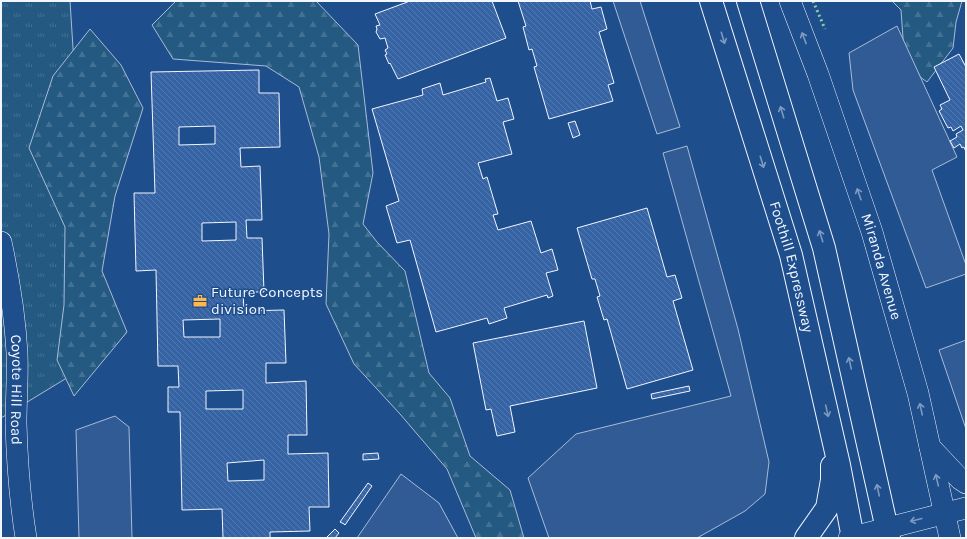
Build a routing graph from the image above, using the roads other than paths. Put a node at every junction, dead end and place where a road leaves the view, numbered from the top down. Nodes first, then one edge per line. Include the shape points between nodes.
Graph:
1 (711, 1) edge
2 (748, 1) edge
3 (790, 1) edge
4 (1, 242) edge
5 (832, 433) junction
6 (929, 447) junction
7 (966, 483) edge
8 (966, 508) edge
9 (945, 513) junction
10 (888, 533) edge
11 (966, 536) edge
12 (26, 538) edge
13 (806, 538) edge
14 (851, 538) edge
15 (950, 538) edge
16 (958, 538) edge

1 -> 5 highway, Foothill Expressway via 791,255
10 -> 2 highway via 824,248
6 -> 3 street, Miranda Avenue via 918,393 872,232
4 - 12 street, Coyote Hill Road via 15,334 17,454
5 - 13 highway via 832,480 827,508
5 - 14 highway, Foothill Expressway
6 - 7 street
9 -> 6 street, Miranda Avenue
8 - 9 street
9 -> 10 street
9 - 15 street, Miranda Avenue
10 - 14 street
11 - 16 street

